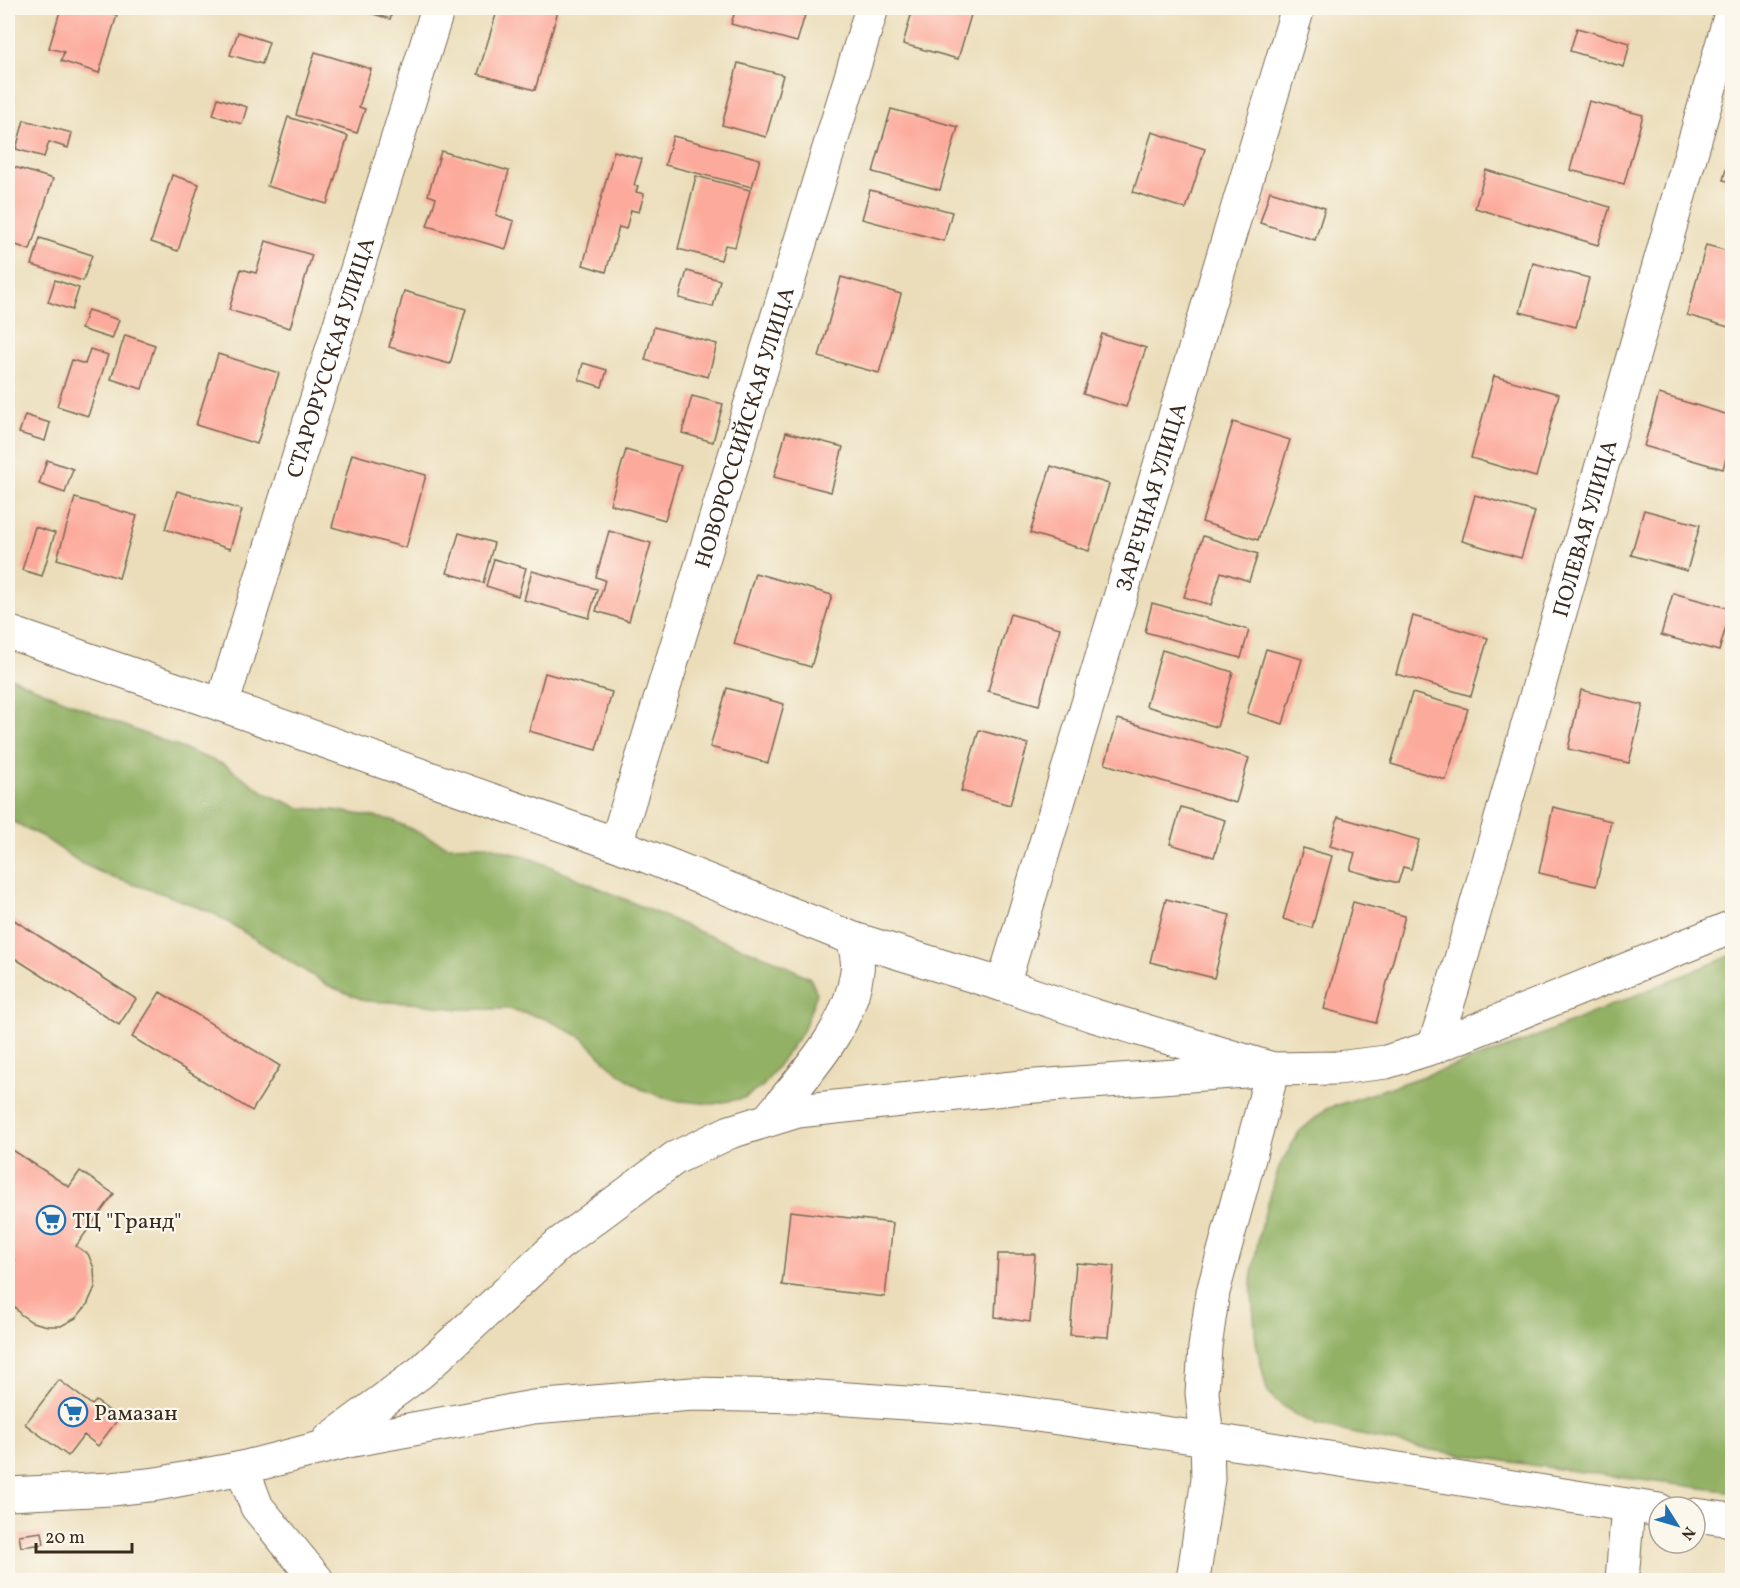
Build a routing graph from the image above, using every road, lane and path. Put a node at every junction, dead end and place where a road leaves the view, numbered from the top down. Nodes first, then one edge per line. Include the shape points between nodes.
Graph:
1 (438, 8) edge
2 (872, 8) edge
3 (1298, 8) edge
4 (1732, 10) edge
5 (8, 632) edge
6 (222, 705) junction
7 (616, 844) junction
8 (1732, 927) edge
9 (854, 939) junction
10 (1004, 985) junction
11 (1434, 1047) junction
12 (1273, 1069) junction
13 (768, 1120) junction
14 (1207, 1439) junction
15 (318, 1448) junction
16 (242, 1468) junction
17 (8, 1494) edge
18 (1643, 1508) edge
19 (1707, 1517) edge
20 (1732, 1520) edge
21 (317, 1581) edge
22 (1194, 1581) edge
23 (1622, 1581) edge

1 - 6 street, СТАРОРУССКАЯ УЛИЦА
2 - 7 street, НОВОРОССИЙСКАЯ УЛИЦА
3 - 10 street, ЗАРЕЧНАЯ УЛИЦА
4 - 11 street, ПОЛЕВАЯ УЛИЦА
5 - 6 street
6 - 7 street
7 - 9 street
8 - 11 street
9 - 10 street
9 - 13 street via 858,969 851,1001 829,1043
10 - 12 street
11 - 12 street via 1376,1063
12 - 13 street via 1022,1087 798,1111
12 - 14 street via 1213,1293 1202,1394
13 - 15 street via 730,1132 675,1158 558,1245 421,1372
14 - 15 street via 994,1409 804,1396 693,1394 533,1407
14 - 18 street
14 - 22 street via 1208,1479
15 - 16 street
16 - 17 street via 157,1484
16 - 21 street via 257,1507
18 - 23 street
19 - 20 street

